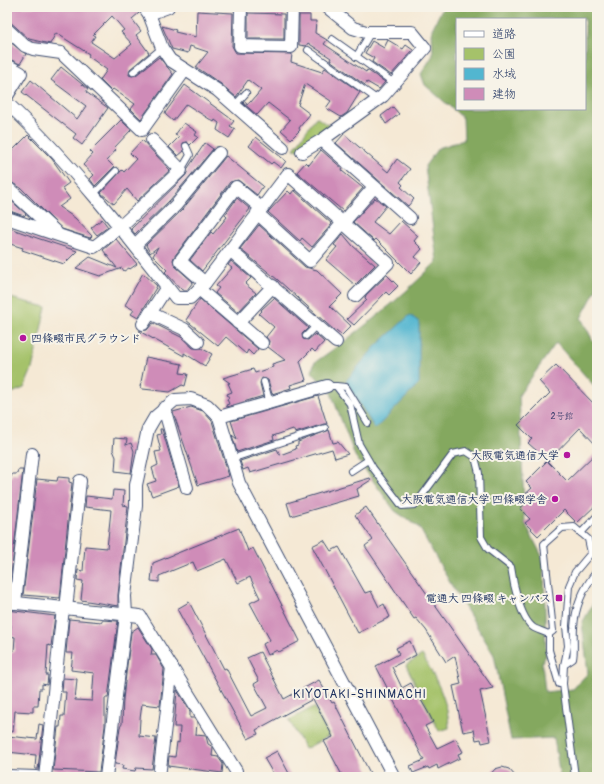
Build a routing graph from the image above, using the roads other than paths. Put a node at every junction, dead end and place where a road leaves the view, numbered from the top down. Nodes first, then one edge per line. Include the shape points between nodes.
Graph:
1 (168, 7) edge
2 (241, 7) edge
3 (292, 7) edge
4 (327, 7) edge
5 (146, 10) edge
6 (7, 29) edge
7 (371, 32) junction
8 (332, 40) dead end
9 (162, 48) junction
10 (308, 50) dead end
11 (356, 56) junction
12 (7, 65) edge
13 (186, 70) junction
14 (133, 72) dead end
15 (394, 83) junction
16 (246, 93) dead end
17 (7, 96) edge
18 (378, 100) junction
19 (7, 103) edge
20 (234, 106) junction
21 (152, 140) dead end
22 (322, 140) junction
23 (186, 146) dead end
24 (282, 148) dead end
25 (302, 152) dead end
26 (219, 153) dead end
27 (181, 170) junction
28 (116, 171) dead end
29 (7, 187) edge
30 (374, 188) junction
31 (93, 195) junction
32 (259, 210) junction
33 (7, 218) edge
34 (410, 218) dead end
35 (344, 223) junction
36 (120, 227) junction
37 (59, 235) junction
38 (135, 246) junction
39 (230, 250) junction
40 (202, 286) junction
41 (273, 286) junction
42 (167, 287) junction
43 (355, 296) dead end
44 (150, 313) junction
45 (238, 323) junction
46 (143, 324) dead end
47 (317, 325) junction
48 (306, 336) dead end
49 (198, 342) dead end
50 (336, 342) dead end
51 (262, 343) dead end
52 (264, 382) dead end
53 (332, 386) junction
54 (270, 402) junction
55 (164, 408) junction
56 (219, 417) junction
57 (368, 423) dead end
58 (325, 428) dead end
59 (32, 454) dead end
60 (231, 459) junction
61 (368, 460) junction
62 (351, 471) dead end
63 (80, 481) dead end
64 (187, 488) dead end
65 (597, 516) edge
66 (581, 533) junction
67 (597, 571) edge
68 (11, 602) edge
69 (64, 608) junction
70 (126, 614) junction
71 (548, 634) junction
72 (564, 664) junction
73 (172, 667) junction
74 (563, 684) junction
75 (234, 775) edge
76 (7, 776) edge
77 (36, 777) edge
78 (45, 777) edge
79 (106, 777) edge
80 (159, 777) edge
81 (394, 777) edge
82 (575, 777) edge

1 - 5 street
2 - 3 street via 240,46 291,47
4 - 7 street via 354,28
5 - 9 street
6 - 13 street via 29,48 61,53 142,130
7 - 11 lane
7 - 15 street via 412,32 425,48
8 - 11 lane
9 - 13 street via 170,60
9 - 14 lane
10 - 18 lane
11 - 15 lane
12 - 17 street via 21,73
13 - 20 street via 217,90
15 - 18 street
16 - 20 lane
18 - 22 street
19 - 31 street via 43,136
20 - 24 street
21 - 27 street
22 - 25 street
22 - 30 street
23 - 27 lane via 190,155
26 - 38 street via 176,205
27 - 36 street
28 - 31 lane
29 - 37 street
30 - 34 street
30 - 35 street
31 - 36 street
32 - 35 street via 288,174
32 - 35 street via 310,261
32 - 39 street
32 - 40 street via 236,187 180,261
33 - 37 street
35 - 43 street via 388,263
36 - 37 street via 94,247
36 - 38 street
38 - 42 street
39 - 40 street
39 - 41 street
40 - 42 street via 190,298 176,298
40 - 45 street
41 - 45 street
41 - 47 street
42 - 44 street
44 - 46 street
44 - 49 street via 184,329
45 - 51 street
47 - 48 lane
47 - 50 street
52 - 54 lane
53 - 54 street
53 - 57 lane via 346,387
53 - 61 lane via 350,404 359,444
54 - 56 street
55 - 56 street via 175,400 191,399 207,405
55 - 64 street
55 - 70 street via 148,429 136,485
56 - 60 street
58 - 60 lane
59 - 68 street
60 - 81 street via 239,483
61 - 62 lane
61 - 71 lane via 402,506 415,505 453,454 466,452 474,457 479,473 481,537 488,550 511,566 520,606 533,627
63 - 69 street
65 - 66 lane
66 - 71 lane via 574,527 562,528 544,544 552,631
66 - 72 lane via 588,539 591,553 575,572 569,586 566,626 568,646
67 - 72 lane via 587,583 577,612 574,659
68 - 69 street
69 - 70 street
69 - 78 street
70 - 73 street via 140,616
70 - 79 street
71 - 74 lane via 549,650 559,684
72 - 74 lane
73 - 75 street
73 - 80 street
74 - 82 lane
76 - 77 street

